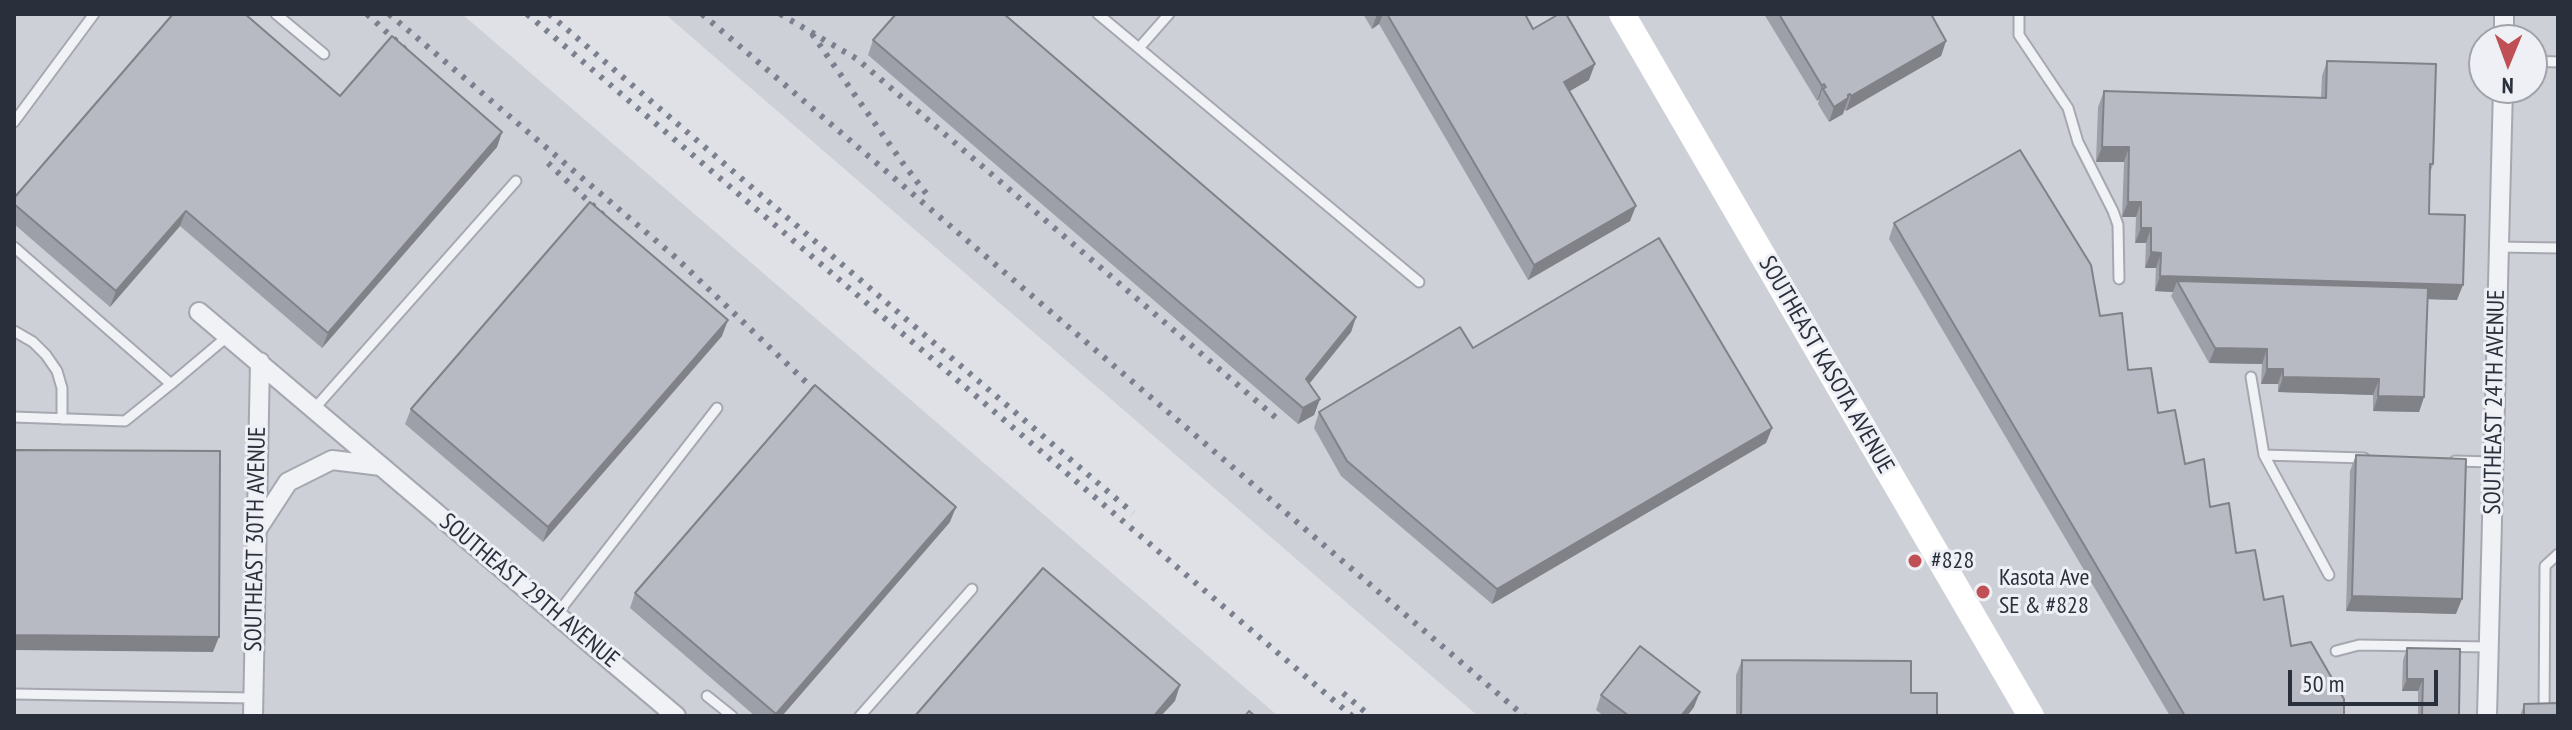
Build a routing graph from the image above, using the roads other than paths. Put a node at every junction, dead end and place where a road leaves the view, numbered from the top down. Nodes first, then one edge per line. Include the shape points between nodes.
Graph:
1 (94, 14) edge
2 (276, 14) edge
3 (1098, 14) edge
4 (1169, 14) edge
5 (1622, 14) edge
6 (2019, 14) edge
7 (1139, 48) junction
8 (324, 54) dead end
9 (2503, 104) edge
10 (14, 122) edge
11 (516, 181) dead end
12 (14, 247) edge
13 (2499, 247) junction
14 (2558, 248) edge
15 (2119, 279) dead end
16 (1419, 282) dead end
17 (199, 312) dead end
18 (14, 331) edge
19 (228, 336) junction
20 (260, 362) junction
21 (2251, 377) dead end
22 (171, 384) junction
23 (717, 408) dead end
24 (314, 409) junction
25 (14, 417) edge
26 (62, 419) junction
27 (2264, 455) junction
28 (2371, 459) edge
29 (2448, 461) edge
30 (2493, 462) junction
31 (381, 466) junction
32 (256, 531) junction
33 (2558, 554) edge
34 (2329, 575) dead end
35 (972, 589) dead end
36 (557, 614) junction
37 (2489, 647) junction
38 (2336, 651) dead end
39 (14, 694) edge
40 (707, 696) dead end
41 (253, 707) edge
42 (676, 716) edge
43 (732, 716) edge
44 (860, 716) edge
45 (2031, 716) edge
46 (2487, 716) edge
47 (2544, 716) edge

1 - 10 lane
2 - 8 lane
3 - 7 lane
4 - 7 lane
5 - 45 street, SOUTHEAST KASOTA AVENUE
6 - 15 lane via 2019,35 2068,108 2078,142 2113,211
7 - 16 lane
9 - 13 street, SOUTHEAST 24TH AVENUE
11 - 24 lane
12 - 22 lane
13 - 14 lane
13 - 30 street, SOUTHEAST 24TH AVENUE
17 - 19 street, SOUTHEAST 29TH AVENUE
18 - 26 lane via 33,342 57,371
19 - 20 street, SOUTHEAST 29TH AVENUE
19 - 22 lane
20 - 24 street, SOUTHEAST 29TH AVENUE
20 - 32 street, SOUTHEAST 30TH AVENUE
21 - 27 lane
22 - 26 lane via 125,421
23 - 36 lane
24 - 31 street, SOUTHEAST 29TH AVENUE
25 - 26 lane
27 - 28 lane
27 - 34 lane
29 - 30 lane
30 - 37 street, SOUTHEAST 24TH AVENUE
31 - 32 street via 332,460 288,482
31 - 36 street, SOUTHEAST 29TH AVENUE
32 - 41 street, SOUTHEAST 30TH AVENUE
33 - 47 lane via 2545,566
35 - 44 lane
36 - 42 street, SOUTHEAST 29TH AVENUE
37 - 38 lane via 2359,645
37 - 46 street, SOUTHEAST 24TH AVENUE
39 - 41 lane
40 - 43 lane

